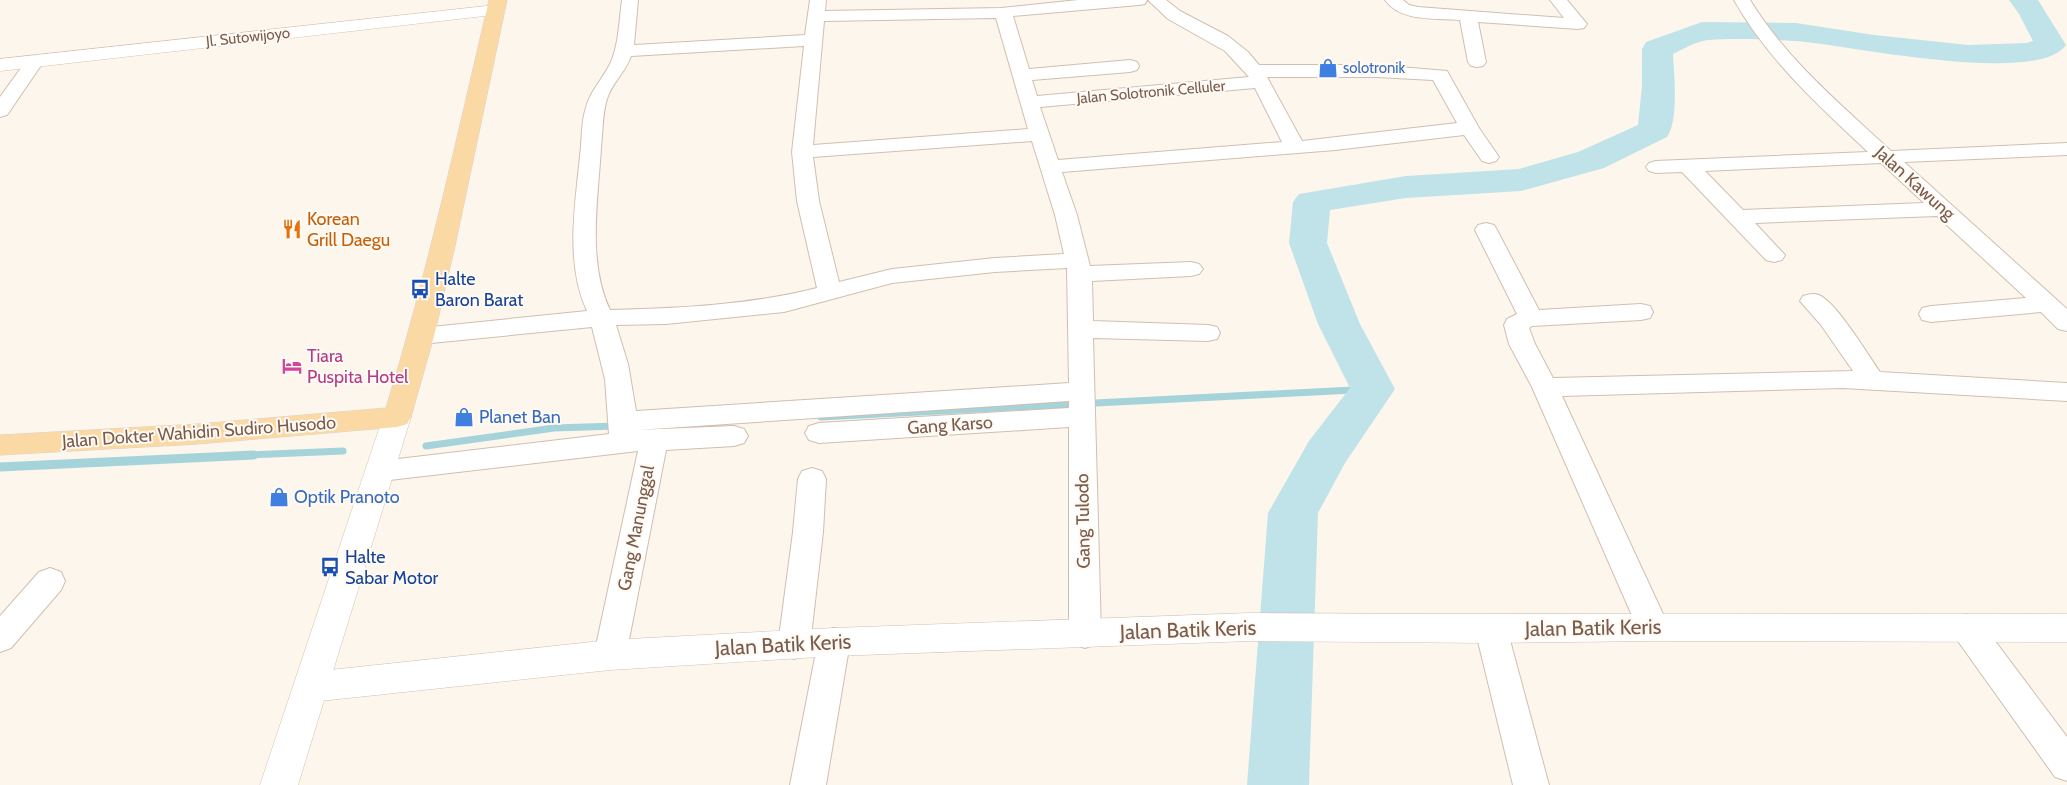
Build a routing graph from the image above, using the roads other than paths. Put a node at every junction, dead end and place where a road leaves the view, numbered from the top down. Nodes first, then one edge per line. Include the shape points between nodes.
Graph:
1 (630, 0) edge
2 (1139, 0) edge
3 (1156, 0) edge
4 (1394, 0) edge
5 (1558, 0) edge
6 (497, 5) edge
7 (1745, 6) edge
8 (817, 8) edge
9 (1004, 13) junction
10 (1468, 16) junction
11 (813, 40) junction
12 (624, 51) junction
13 (35, 61) junction
14 (0, 65) edge
15 (1130, 66) dead end
16 (1021, 75) junction
17 (1440, 75) junction
18 (1256, 76) junction
19 (1029, 102) junction
20 (0, 111) edge
21 (1469, 128) junction
22 (1039, 134) junction
23 (1294, 148) junction
24 (2067, 149) edge
25 (802, 152) junction
26 (1885, 156) junction
27 (1489, 158) dead end
28 (1687, 165) junction
29 (1050, 167) junction
30 (1656, 167) dead end
31 (1943, 209) junction
32 (1737, 217) junction
33 (1486, 230) dead end
34 (1774, 255) dead end
35 (1078, 267) junction
36 (1191, 269) dead end
37 (830, 293) junction
38 (1812, 301) dead end
39 (2047, 304) junction
40 (1642, 312) dead end
41 (1932, 314) dead end
42 (601, 318) junction
43 (1531, 318) junction
44 (2067, 323) edge
45 (1080, 329) junction
46 (1208, 333) dead end
47 (421, 336) junction
48 (1873, 381) junction
49 (1545, 387) junction
50 (2067, 392) edge
51 (1082, 403) junction
52 (397, 417) junction
53 (624, 429) junction
54 (818, 433) dead end
55 (734, 436) dead end
56 (654, 440) junction
57 (0, 445) edge
58 (381, 471) junction
59 (812, 479) dead end
60 (50, 580) dead end
61 (1653, 627) junction
62 (1966, 627) junction
63 (2067, 628) edge
64 (1491, 629) junction
65 (1085, 634) junction
66 (0, 638) edge
67 (834, 642) junction
68 (794, 645) junction
69 (610, 654) junction
70 (311, 687) junction
71 (2067, 765) edge
72 (279, 785) edge
73 (808, 785) edge
74 (1531, 785) edge

1 - 12 street
2 - 9 street
3 - 18 street, Jalan Solotronik Celluler via 1174,17 1230,46
4 - 10 street via 1410,11
5 - 10 street via 1578,24
6 - 13 street, Jl. Sutowijoyo
6 - 47 main road
7 - 26 street, Jalan Kawung via 1767,40 1802,80
8 - 9 street
8 - 11 street
9 - 16 street, Gang Tulodo
10 - 17 street, Jalan Solotronik Celluler via 1480,69
11 - 12 street
11 - 25 street
12 - 42 street via 599,95 594,112 586,250 592,295
13 - 14 street, Jl. Sutowijoyo
13 - 20 street
15 - 16 street
16 - 19 street, Gang Tulodo
17 - 18 street, Jalan Solotronik Celluler via 1377,71
17 - 21 street
18 - 19 street, Jalan Solotronik Celluler
18 - 23 street via 1280,116
19 - 22 street, Gang Tulodo
21 - 23 street
21 - 27 street
22 - 25 street
22 - 29 street, Gang Tulodo
23 - 29 street
24 - 26 street
25 - 37 street via 808,201
26 - 28 street
26 - 31 street, Jalan Kawung
28 - 30 street
28 - 32 street
29 - 35 street, Gang Tulodo
31 - 32 street
31 - 39 street, Jalan Kawung
32 - 34 street
33 - 43 street
35 - 36 street
35 - 37 street via 920,272
35 - 45 street, Gang Tulodo
37 - 42 street via 784,304 714,312
38 - 48 street via 1830,319
39 - 41 street
39 - 44 street, Jalan Kawung
40 - 43 street
42 - 47 street
42 - 53 street via 621,389
43 - 49 street via 1519,322 1516,329
45 - 46 street
45 - 51 street, Gang Tulodo
47 - 52 main road
48 - 49 street via 1843,379
48 - 50 street
49 - 61 street
51 - 53 street
51 - 54 street, Gang Karso
51 - 65 street, Gang Tulodo
52 - 57 main road, Jalan Dokter Wahidin Sudiro Husodo via 171,436
52 - 58 street
53 - 56 street, Gang Manunggal
53 - 58 street
55 - 56 street
56 - 69 street, Gang Manunggal
58 - 70 street
59 - 68 street
60 - 66 street
61 - 62 street, Jalan Batik Keris
61 - 64 street, Jalan Batik Keris
62 - 63 street, Jalan Batik Keris
62 - 71 street
64 - 65 street, Jalan Batik Keris via 1250,626
64 - 74 street
65 - 67 street, Jalan Batik Keris
67 - 68 street, Jalan Batik Keris
67 - 73 street
68 - 69 street, Jalan Batik Keris
69 - 70 street, Jalan Batik Keris
70 - 72 street

